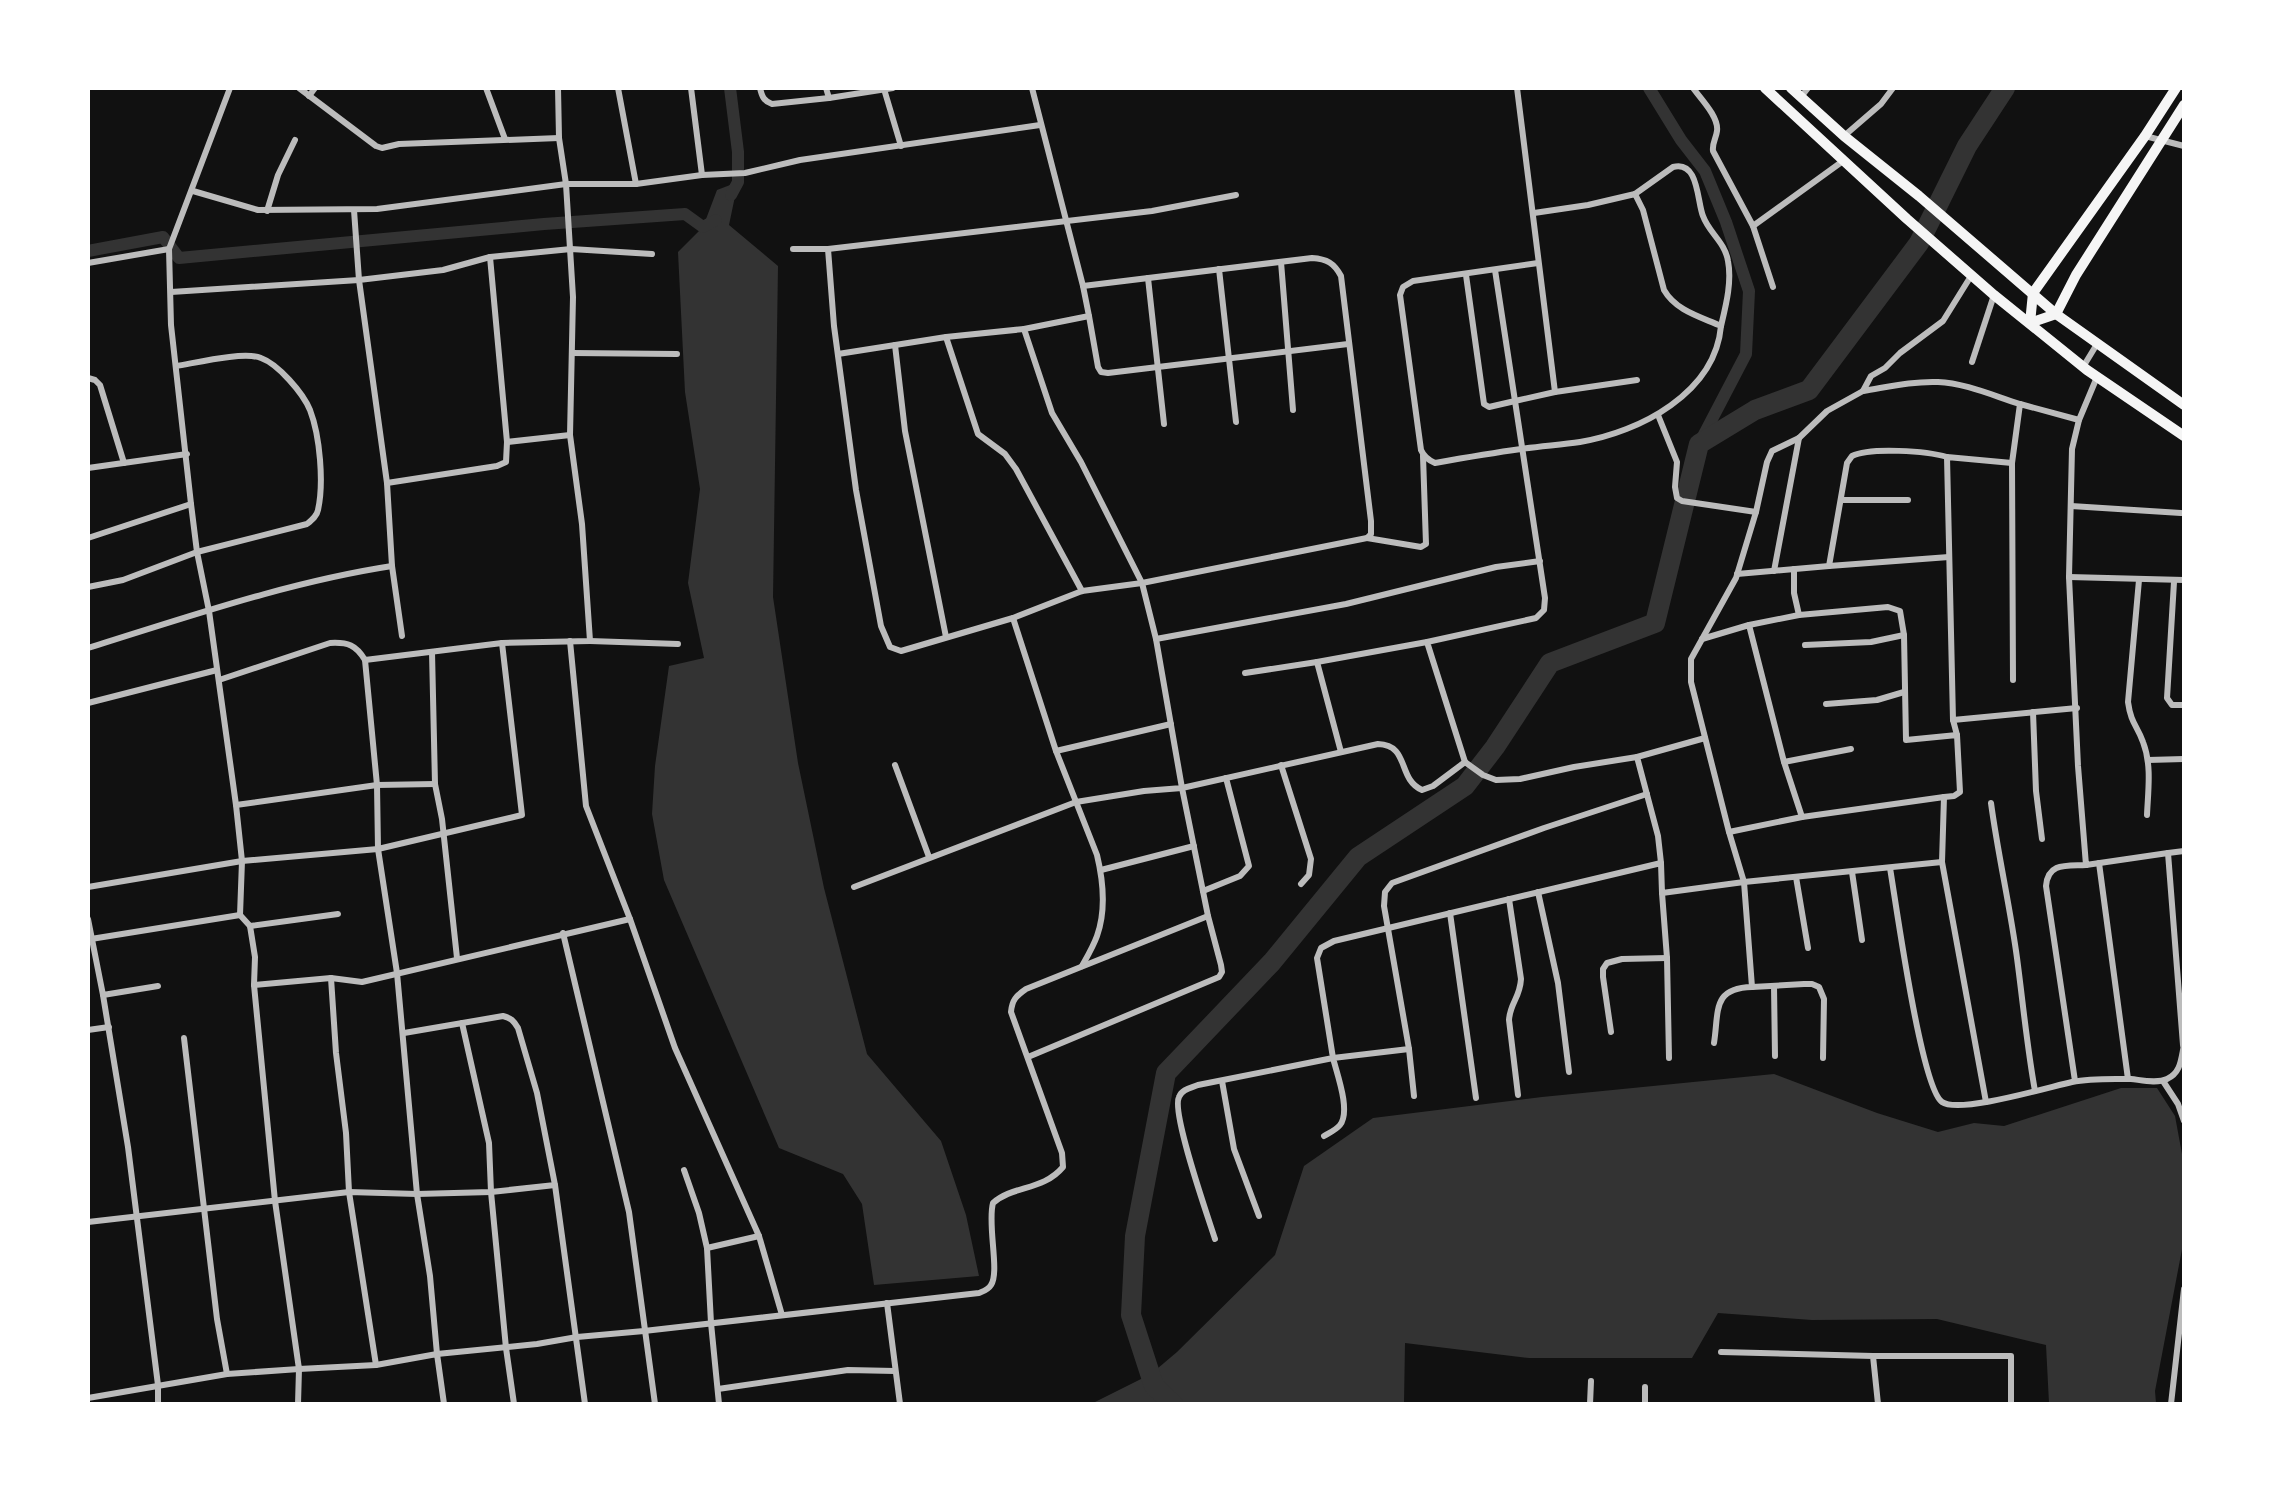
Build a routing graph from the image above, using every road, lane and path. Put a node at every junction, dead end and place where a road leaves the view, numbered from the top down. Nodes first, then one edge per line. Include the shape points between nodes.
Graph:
1 (230, 88) edge
2 (299, 88) edge
3 (315, 88) edge
4 (486, 88) edge
5 (558, 88) edge
6 (618, 88) edge
7 (691, 88) edge
8 (760, 88) edge
9 (826, 88) edge
10 (894, 88) edge
11 (1032, 88) edge
12 (1517, 88) edge
13 (1693, 88) edge
14 (1764, 88) edge
15 (1791, 88) edge
16 (1893, 88) edge
17 (2176, 88) edge
18 (884, 90) edge
19 (1805, 93) edge
20 (309, 96) junction
21 (829, 98) junction
22 (2184, 105) edge
23 (1040, 125) junction
24 (1844, 136) junction
25 (2145, 136) junction
26 (559, 138) junction
27 (505, 139) junction
28 (295, 140) dead end
29 (2160, 141) junction
30 (901, 146) junction
31 (2184, 146) edge
32 (1843, 161) junction
33 (702, 175) junction
34 (566, 184) junction
35 (636, 184) junction
36 (193, 191) junction
37 (1635, 194) junction
38 (1236, 195) dead end
39 (354, 210) junction
40 (267, 211) junction
41 (1534, 213) junction
42 (1066, 222) junction
43 (1753, 226) junction
44 (170, 247) junction
45 (571, 249) junction
46 (793, 249) dead end
47 (828, 249) junction
48 (652, 254) dead end
49 (490, 257) junction
50 (88, 262) edge
51 (1281, 262) junction
52 (1538, 263) junction
53 (1219, 269) junction
54 (1495, 270) junction
55 (1466, 275) junction
56 (1971, 276) junction
57 (1148, 278) junction
58 (359, 280) junction
59 (1083, 286) junction
60 (1773, 287) dead end
61 (171, 292) junction
62 (2032, 293) junction
63 (1994, 295) junction
64 (2056, 314) junction
65 (1089, 316) junction
66 (2030, 323) junction
67 (1721, 326) junction
68 (1024, 329) junction
69 (946, 337) junction
70 (1348, 344) junction
71 (2097, 344) junction
72 (895, 345) junction
73 (1287, 351) junction
74 (572, 353) junction
75 (677, 354) dead end
76 (838, 354) junction
77 (1229, 358) junction
78 (1972, 362) dead end
79 (176, 366) junction
80 (1156, 366) junction
81 (2083, 367) junction
82 (2097, 377) junction
83 (88, 378) edge
84 (1637, 380) dead end
85 (1863, 391) junction
86 (1555, 392) junction
87 (1515, 401) junction
88 (2020, 404) junction
89 (2184, 405) edge
90 (1293, 410) dead end
91 (1658, 415) junction
92 (2079, 420) junction
93 (1236, 422) dead end
94 (1164, 424) dead end
95 (570, 435) junction
96 (2184, 436) edge
97 (1799, 438) junction
98 (507, 442) junction
99 (1523, 449) junction
100 (187, 454) junction
101 (1423, 456) junction
102 (1947, 457) junction
103 (124, 463) junction
104 (2012, 464) junction
105 (88, 468) edge
106 (387, 483) junction
107 (1841, 500) junction
108 (1908, 500) dead end
109 (191, 504) junction
110 (2071, 506) junction
111 (1756, 512) junction
112 (2181, 513) dead end
113 (88, 538) edge
114 (1366, 538) junction
115 (197, 552) junction
116 (1949, 557) junction
117 (1540, 561) junction
118 (392, 566) junction
119 (1830, 566) junction
120 (1794, 569) junction
121 (1774, 571) junction
122 (1737, 574) junction
123 (2069, 577) junction
124 (2139, 580) junction
125 (2184, 580) edge
126 (1142, 582) junction
127 (2174, 582) junction
128 (88, 587) edge
129 (1082, 591) junction
130 (209, 610) junction
131 (1799, 615) junction
132 (1013, 618) junction
133 (1749, 625) junction
134 (1904, 635) junction
135 (402, 636) dead end
136 (946, 638) junction
137 (1156, 639) junction
138 (1701, 639) junction
139 (570, 641) junction
140 (590, 641) junction
141 (1427, 642) junction
142 (502, 643) junction
143 (678, 644) dead end
144 (1805, 645) dead end
145 (88, 648) edge
146 (432, 652) junction
147 (365, 660) junction
148 (1317, 662) junction
149 (217, 670) junction
150 (1245, 673) dead end
151 (219, 680) junction
152 (2013, 680) dead end
153 (1904, 692) junction
154 (88, 703) edge
155 (1826, 704) dead end
156 (2184, 705) edge
157 (2077, 708) junction
158 (2033, 712) junction
159 (1953, 720) junction
160 (1171, 724) junction
161 (1957, 735) junction
162 (1706, 738) junction
163 (1851, 749) dead end
164 (1056, 751) junction
165 (1341, 752) junction
166 (1637, 756) junction
167 (2184, 759) edge
168 (2148, 760) junction
169 (1784, 762) junction
170 (1468, 764) junction
171 (895, 765) dead end
172 (1281, 765) junction
173 (1226, 778) junction
174 (435, 784) junction
175 (376, 785) junction
176 (1182, 788) junction
177 (1647, 794) junction
178 (1944, 797) junction
179 (1076, 802) junction
180 (1990, 803) dead end
181 (236, 805) junction
182 (2147, 815) dead end
183 (1802, 817) junction
184 (1729, 832) junction
185 (444, 834) junction
186 (2042, 838) dead end
187 (1194, 846) junction
188 (378, 849) junction
189 (2184, 851) edge
190 (2168, 853) junction
191 (929, 857) junction
192 (242, 861) junction
193 (1942, 862) junction
194 (1661, 863) junction
195 (2099, 863) junction
196 (2086, 865) junction
197 (1890, 868) junction
198 (1101, 870) junction
199 (1851, 872) junction
200 (1796, 877) junction
201 (1744, 882) junction
202 (1301, 884) dead end
203 (88, 886) edge
204 (854, 887) dead end
205 (1203, 891) junction
206 (1538, 892) junction
207 (1662, 892) junction
208 (1509, 899) junction
209 (1450, 913) junction
210 (338, 914) dead end
211 (240, 915) junction
212 (1208, 916) junction
213 (88, 919) edge
214 (630, 919) junction
215 (250, 926) junction
216 (1389, 928) junction
217 (563, 933) junction
218 (91, 939) junction
219 (1862, 940) dead end
220 (1808, 948) dead end
221 (457, 958) junction
222 (1667, 958) junction
223 (1081, 967) junction
224 (397, 973) junction
225 (331, 978) junction
226 (254, 985) junction
227 (158, 986) dead end
228 (1774, 986) junction
229 (1752, 987) junction
230 (103, 995) junction
231 (462, 1023) junction
232 (109, 1027) junction
233 (88, 1030) edge
234 (1611, 1032) dead end
235 (404, 1033) junction
236 (184, 1038) dead end
237 (1714, 1043) dead end
238 (2183, 1045) edge
239 (1409, 1049) junction
240 (1774, 1056) dead end
241 (1028, 1057) junction
242 (1332, 1058) junction
243 (1669, 1058) dead end
244 (1823, 1058) dead end
245 (1569, 1072) dead end
246 (2128, 1079) junction
247 (1222, 1081) junction
248 (2163, 1081) junction
249 (2075, 1082) junction
250 (2035, 1091) junction
251 (1518, 1095) dead end
252 (1414, 1096) dead end
253 (1476, 1098) dead end
254 (1986, 1102) junction
255 (2184, 1121) edge
256 (1324, 1136) dead end
257 (684, 1170) dead end
258 (555, 1185) junction
259 (350, 1192) junction
260 (491, 1192) junction
261 (417, 1194) junction
262 (275, 1201) junction
263 (204, 1210) junction
264 (136, 1215) junction
265 (1259, 1216) dead end
266 (88, 1222) edge
267 (759, 1236) junction
268 (1215, 1239) dead end
269 (707, 1248) junction
270 (2184, 1289) edge
271 (886, 1303) junction
272 (782, 1315) junction
273 (711, 1323) junction
274 (644, 1331) junction
275 (577, 1336) junction
276 (506, 1348) junction
277 (1721, 1352) dead end
278 (437, 1354) junction
279 (1873, 1356) junction
280 (376, 1365) junction
281 (299, 1369) junction
282 (895, 1371) junction
283 (227, 1374) junction
284 (1591, 1381) dead end
285 (158, 1385) junction
286 (1645, 1387) dead end
287 (718, 1389) junction
288 (88, 1398) edge
289 (158, 1404) edge
290 (298, 1404) edge
291 (444, 1404) edge
292 (514, 1404) edge
293 (585, 1404) edge
294 (656, 1404) edge
295 (719, 1404) edge
296 (900, 1404) edge
297 (1590, 1404) edge
298 (1645, 1404) edge
299 (1878, 1404) edge
300 (2011, 1404) edge
301 (2171, 1404) edge

1 - 36 street
2 - 20 street
3 - 20 street
4 - 27 street
5 - 26 street
6 - 35 street
7 - 33 street
8 - 21 street via 762,97 772,104
9 - 21 street
10 - 18 street
11 - 23 street
12 - 41 street
13 - 43 street via 1717,124 1713,151
14 - 32 main road
15 - 19 main road
16 - 24 street via 1881,104
17 - 25 main road
18 - 21 street
18 - 30 street
19 - 24 main road
20 - 27 street via 382,148
22 - 29 main road
23 - 30 street
23 - 42 street
24 - 62 main road
25 - 29 street
25 - 62 main road
26 - 27 street
26 - 34 street
28 - 40 street
29 - 31 street
29 - 64 main road
30 - 33 street via 800,160 745,173
32 - 43 street
32 - 56 main road
33 - 35 street
34 - 35 street
34 - 39 street
34 - 45 street
36 - 40 street
36 - 44 street
37 - 41 street
37 - 67 street via 1669,299
37 - 67 street via 1679,165 1692,176 1702,216 1729,262 1729,290
38 - 42 street
39 - 40 street
39 - 58 street
41 - 52 street
42 - 47 street
42 - 59 street
43 - 60 street
44 - 50 street
44 - 61 street
45 - 48 street
45 - 49 street
45 - 74 street
46 - 47 street
47 - 76 street
49 - 58 street via 443,270
49 - 98 street
51 - 53 street
51 - 70 street via 1312,258 1325,259 1336,266 1341,276
51 - 73 street
52 - 54 street
52 - 86 street
53 - 57 street
53 - 77 street
54 - 55 street
54 - 87 street
55 - 87 street via 1484,404 1489,407
55 - 101 street via 1413,281 1402,287 1400,295
56 - 63 main road
56 - 85 street via 1943,321 1871,376
57 - 59 street
57 - 80 street
58 - 61 street
58 - 106 street
59 - 65 street
61 - 79 street
62 - 64 main road
62 - 66 main road
63 - 66 main road
63 - 78 street
64 - 66 main road
64 - 71 main road
65 - 68 street
65 - 80 street via 1101,372
66 - 81 main road
67 - 91 street via 1717,348 1705,372
68 - 69 street
68 - 126 street via 1052,413
69 - 72 street
69 - 129 street via 978,434 1005,454 1016,468
70 - 73 street
70 - 114 street via 1371,521 1371,534
71 - 81 street
71 - 89 main road
72 - 76 street
72 - 136 street via 905,431
73 - 77 street
73 - 90 street
74 - 75 street
74 - 95 street
76 - 136 street via 856,490 885,638 890,648 902,651
77 - 80 street
77 - 93 street
79 - 100 street
79 - 115 street via 246,355 271,362 300,393 317,438 320,479 318,511 313,519 307,524
80 - 94 street
81 - 82 main road
82 - 92 street
82 - 96 main road
83 - 103 street via 100,385
84 - 86 street
85 - 88 street via 1940,382
85 - 97 street via 1827,411
86 - 87 street
87 - 99 street
88 - 92 street
88 - 104 street
91 - 99 street via 1581,442
91 - 111 street via 1677,462 1677,498
92 - 110 street via 2073,449
95 - 98 street
95 - 140 street via 582,524
97 - 111 street via 1772,451
97 - 121 street
98 - 106 street via 506,462 497,466
99 - 101 street via 1435,463
99 - 117 street
100 - 103 street
100 - 109 street
101 - 114 street via 1426,544 1417,547
102 - 104 street
102 - 107 street via 1859,452 1847,463
102 - 116 street
103 - 105 street
104 - 152 street
106 - 118 street
107 - 108 street
107 - 119 street
109 - 113 street
109 - 115 street
110 - 112 street
110 - 123 street
111 - 122 street
114 - 126 street
115 - 128 street via 123,580
115 - 130 street
116 - 119 street
116 - 159 street
117 - 137 street via 1497,567 1346,604
117 - 141 street via 1545,598 1540,615
118 - 130 street via 341,574
118 - 135 street
119 - 120 street
120 - 121 street
120 - 131 street
121 - 122 street
122 - 138 street
123 - 124 street
123 - 157 street
124 - 127 street
124 - 168 street via 2128,702
125 - 127 street
126 - 129 street
126 - 137 street
127 - 156 street via 2167,698 2172,705
129 - 132 street
130 - 145 street
130 - 149 street
131 - 133 street
131 - 134 street via 1888,606 1900,611
132 - 136 street
132 - 164 street
133 - 138 street
133 - 169 street
134 - 144 street via 1871,642
134 - 153 street
137 - 160 street
138 - 162 street via 1689,668
139 - 140 street
139 - 142 street
139 - 214 street via 586,806
140 - 143 street
141 - 148 street
141 - 170 street
142 - 146 street
142 - 185 street via 522,815
146 - 147 street
146 - 174 street
147 - 151 street via 351,644 330,643
147 - 175 street
148 - 150 street
148 - 165 street
149 - 151 street
149 - 154 street
151 - 181 street
153 - 155 street via 1877,700
153 - 161 street via 1906,740
157 - 158 street
157 - 196 street
158 - 159 street
158 - 186 street
159 - 161 street
160 - 164 street
160 - 176 street
161 - 178 street via 1960,792
162 - 166 street
162 - 184 street
163 - 169 street
164 - 179 street
165 - 170 street via 1390,744 1397,750 1414,787 1422,790
165 - 172 street
166 - 170 street via 1520,779 1496,780
166 - 177 street
167 - 168 street
168 - 182 street
169 - 183 street
171 - 191 street
172 - 173 street
172 - 202 street via 1311,859 1309,875
173 - 176 street
173 - 205 street via 1249,866 1240,876
174 - 175 street
174 - 185 street
175 - 181 street
175 - 188 street
176 - 179 street
176 - 187 street
177 - 194 street
177 - 216 street via 1392,883 1385,892 1384,906
178 - 183 street
178 - 193 street
179 - 191 street
179 - 198 street
180 - 250 street
181 - 192 street
183 - 184 street
184 - 201 street
185 - 188 street
185 - 221 street
187 - 198 street
187 - 205 street
188 - 192 street
188 - 224 street
189 - 190 street
190 - 195 street
190 - 238 street
191 - 204 street
192 - 203 street
192 - 211 street
193 - 197 street
193 - 254 street
194 - 206 street
194 - 207 street
195 - 196 street
195 - 246 street
196 - 249 street via 2052,869 2046,885
197 - 199 street
197 - 254 street via 1912,1008 1931,1086 1942,1102 1951,1105
198 - 223 street via 1102,914 1097,936
199 - 200 street
199 - 219 street
200 - 201 street
200 - 220 street
201 - 207 street
201 - 229 street
205 - 212 street
206 - 208 street
206 - 245 street via 1558,983
207 - 222 street
208 - 209 street
208 - 251 street via 1521,979 1521,991 1509,1011
209 - 216 street
209 - 253 street
210 - 215 street
211 - 215 street
211 - 218 street
212 - 223 street
212 - 241 street via 1221,965 1219,977
213 - 218 street
214 - 217 street
214 - 267 street via 675,1048
215 - 226 street
216 - 239 street
216 - 242 street via 1321,948 1317,958
217 - 221 street
217 - 274 street via 629,1212
218 - 230 street
221 - 224 street
222 - 234 street via 1607,963 1603,977
222 - 243 street
223 - 241 street via 1026,989 1012,1002 1011,1012
224 - 225 street via 362,982
224 - 235 street
225 - 226 street
225 - 259 street
226 - 262 street
227 - 230 street
228 - 229 street
228 - 240 street
228 - 244 street via 1819,987 1824,999
229 - 237 street via 1738,987 1720,999
230 - 232 street
231 - 235 street
231 - 258 street via 502,1016 510,1018 518,1028 537,1093
231 - 260 street via 489,1143
232 - 233 street
232 - 264 street
235 - 261 street
236 - 263 street
238 - 248 street via 2181,1065
239 - 242 street
239 - 252 street
241 - 271 street via 1062,1153 1063,1167 1040,1185 993,1203 994,1272 993,1284 988,1289
242 - 247 street
242 - 256 street via 1344,1116 1341,1124
246 - 248 street
246 - 249 street
247 - 265 street via 1234,1149
247 - 268 street via 1185,1090 1177,1107
248 - 255 street
249 - 250 street
250 - 254 street
257 - 269 street
258 - 260 street
258 - 275 street
259 - 261 street
259 - 262 street
259 - 280 street
260 - 261 street
260 - 276 street
261 - 278 street
262 - 263 street
262 - 281 street
263 - 264 street
263 - 283 street
264 - 266 street
264 - 285 street
267 - 269 street
267 - 272 street
269 - 273 street
270 - 301 street
271 - 272 street
271 - 282 street
272 - 273 street
273 - 274 street
273 - 287 street
274 - 275 street
274 - 294 street
275 - 276 street
275 - 293 street
276 - 278 street
276 - 292 street
277 - 279 street
278 - 280 street
278 - 291 street
279 - 299 street
279 - 300 street via 2011,1356
280 - 281 street
281 - 283 street
281 - 290 street
282 - 287 street via 848,1370
282 - 296 street
283 - 285 street
284 - 297 street
285 - 288 street
285 - 289 street
286 - 298 street
287 - 295 street

